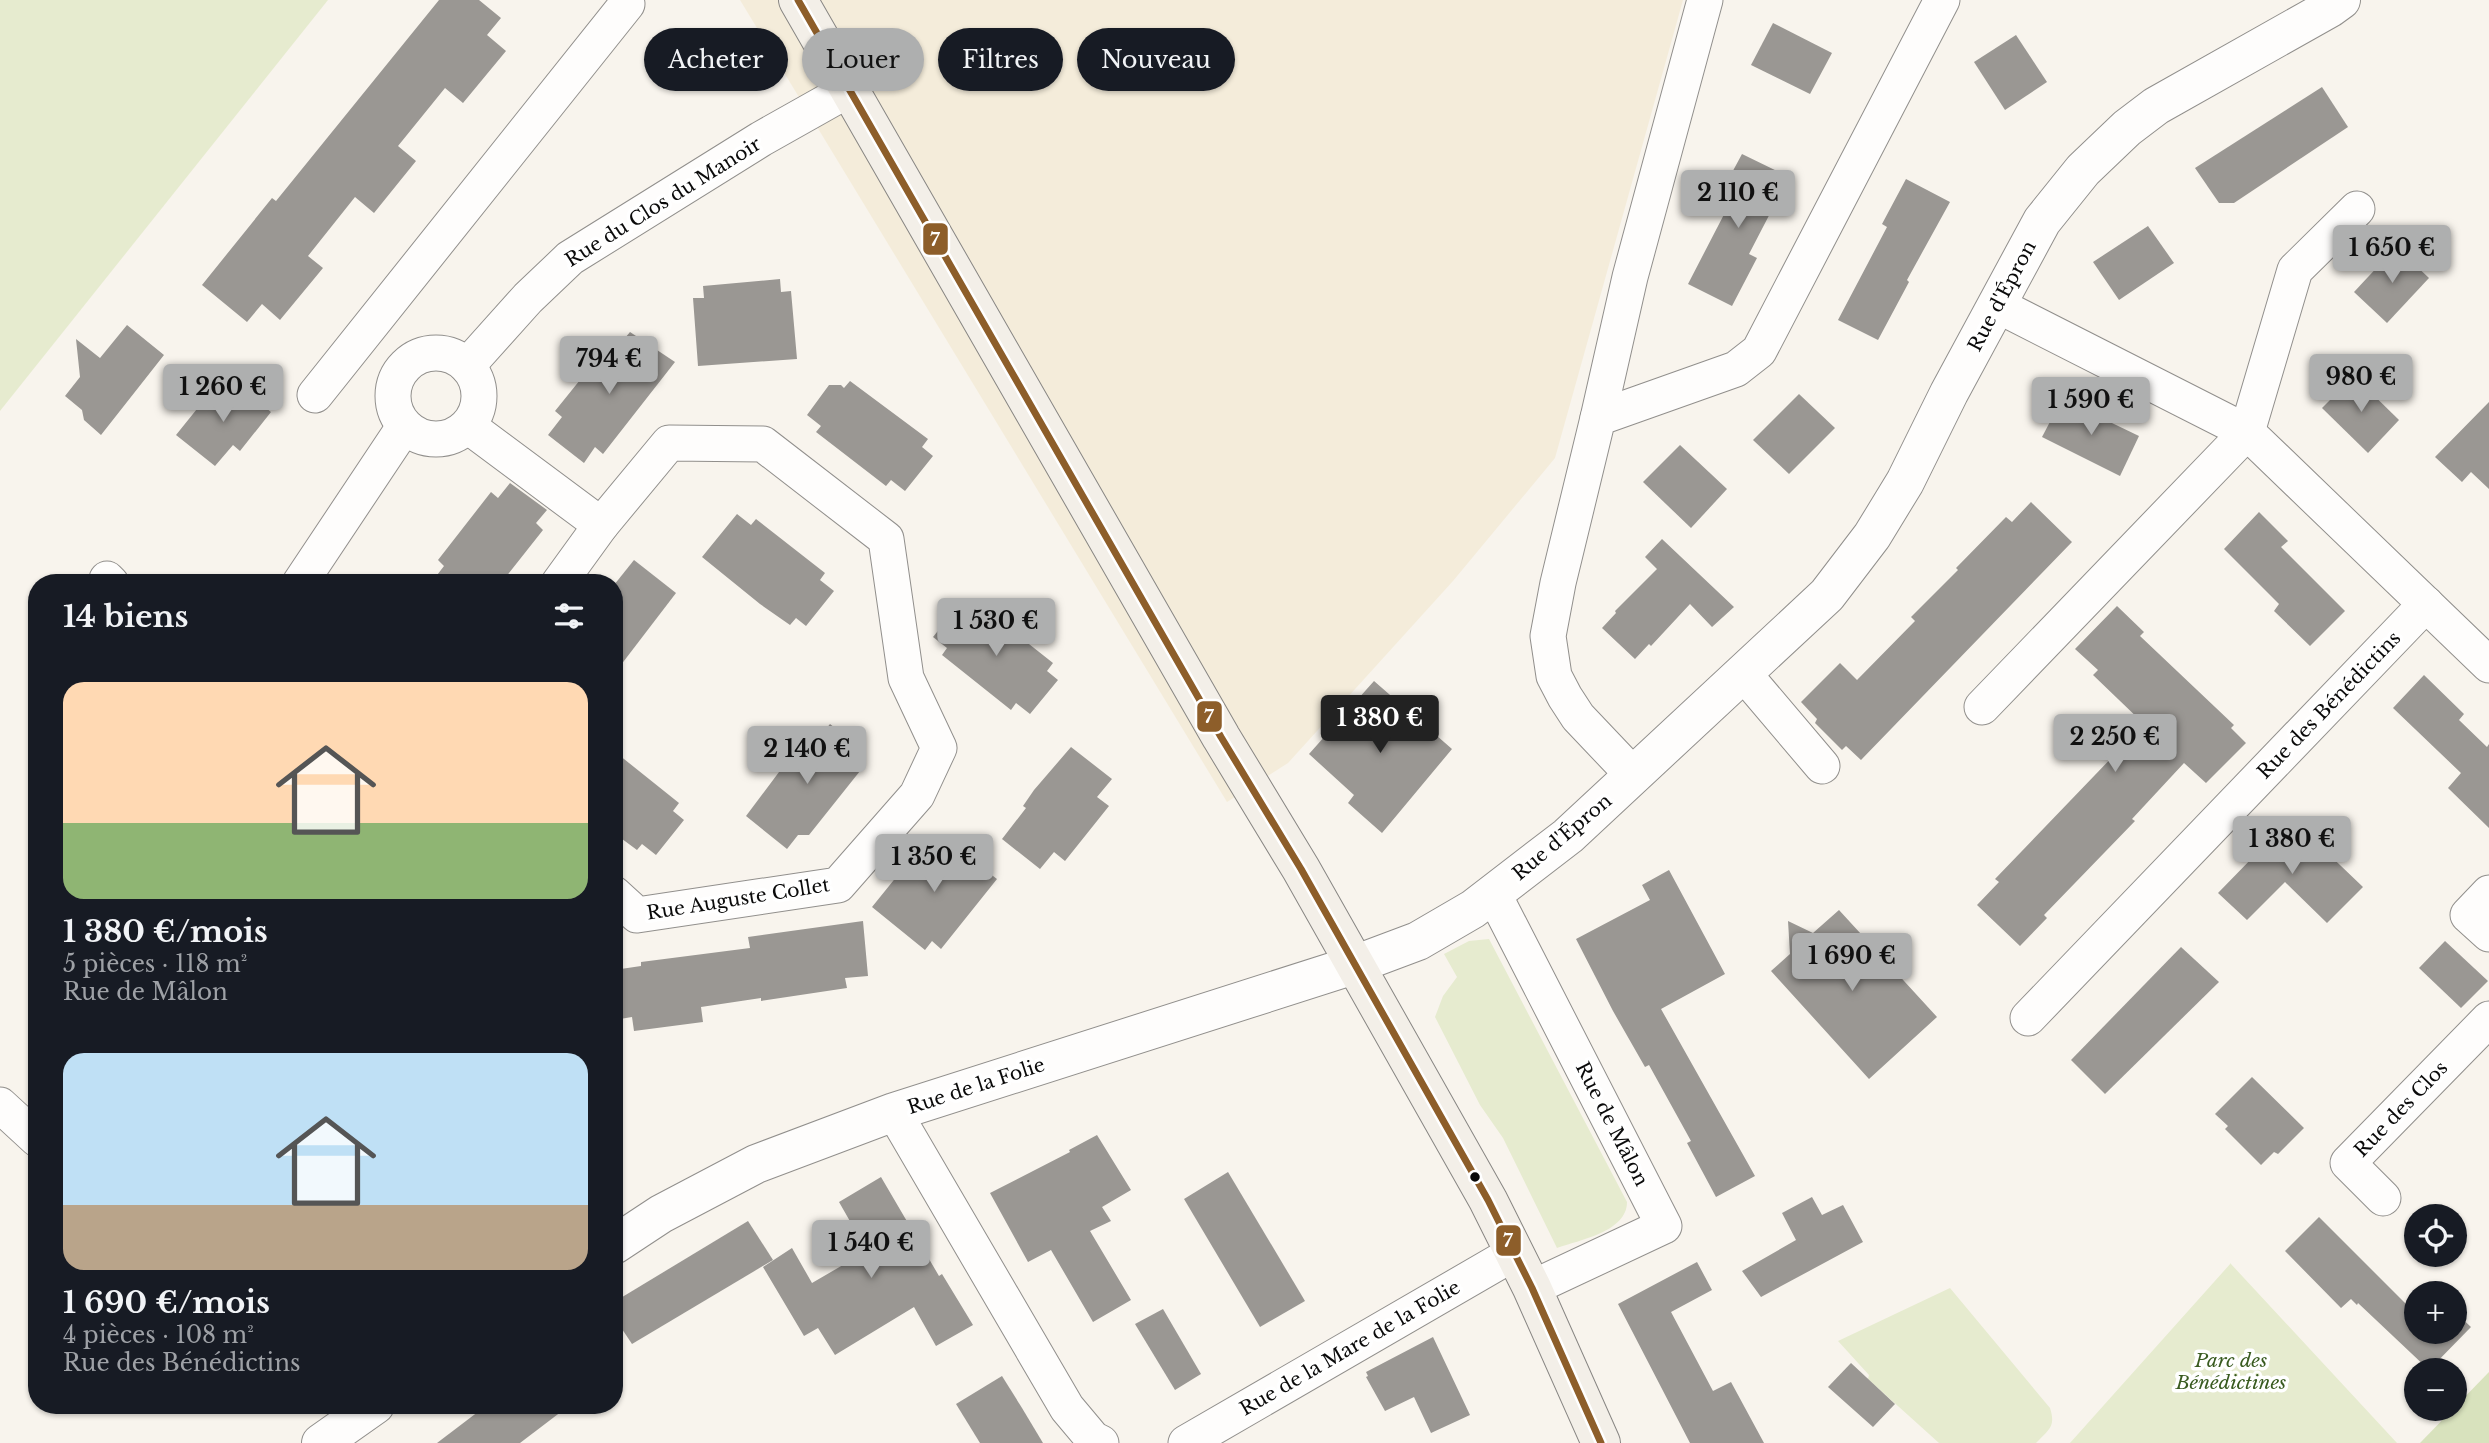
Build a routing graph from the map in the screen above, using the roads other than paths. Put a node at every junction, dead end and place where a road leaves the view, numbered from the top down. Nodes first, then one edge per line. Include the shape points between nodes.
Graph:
1 (798, 0) edge
2 (1706, 0) edge
3 (1942, 0) edge
4 (2341, 0) edge
5 (627, 4) dead end
6 (814, 28) edge
7 (846, 91) edge
8 (849, 91) edge
9 (2357, 209) dead end
10 (1997, 305) junction
11 (358, 339) junction
12 (467, 366) junction
13 (399, 372) junction
14 (315, 395) dead end
15 (1598, 418) junction
16 (468, 426) junction
17 (404, 427) junction
18 (2247, 432) junction
19 (601, 525) junction
20 (306, 574) edge
21 (566, 574) edge
22 (2426, 604) junction
23 (2489, 666) edge
24 (1744, 674) junction
25 (1982, 707) dead end
26 (1822, 766) dead end
27 (1634, 776) junction
28 (1493, 893) junction
29 (2489, 893) edge
30 (623, 902) edge
31 (2489, 934) edge
32 (1354, 965) junction
33 (2028, 1018) dead end
34 (2489, 1019) edge
35 (28, 1103) edge
36 (0, 1105) edge
37 (894, 1112) junction
38 (28, 1131) edge
39 (2383, 1198) dead end
40 (623, 1239) edge
41 (1514, 1252) junction
42 (1532, 1288) junction
43 (362, 1414) edge
44 (321, 1443) edge
45 (1101, 1443) edge
46 (1186, 1443) edge
47 (1601, 1443) edge

1 - 6 main road
2 - 15 street via 1630,277
3 - 15 street via 1759,351 1736,369
4 - 10 street, Rue d'Épron via 2127,128 2083,170 2042,221
5 - 11 street
7 - 12 street, Rue du Clos du Manoir via 570,258
8 - 32 main road
9 - 18 street via 2295,270
10 - 18 street
10 - 24 street, Rue d'Épron via 1872,536 1827,595
11 - 13 street
11 - 14 street
12 - 13 street via 457,358 432,353
12 - 16 street via 479,390
13 - 17 street via 392,400
15 - 27 street via 1548,636 1554,676 1565,697
16 - 17 street via 443,440 422,438
16 - 19 street
17 - 20 street
18 - 22 street
18 - 25 street
19 - 21 street, Rue Auguste Collet
19 - 30 street, Rue Auguste Collet via 669,443 763,444 886,539 906,678 939,748 916,795 838,885 637,915
22 - 23 street
22 - 33 street, Rue des Bénédictins
24 - 26 street
24 - 27 street, Rue d'Épron
27 - 28 street, Rue d'Épron via 1568,836
28 - 32 street, Rue d'Épron via 1418,941
28 - 42 street, Rue de Mâlon via 1664,1226
29 - 31 street via 2468,915
32 - 37 street, Rue de la Folie
32 - 41 main road
34 - 39 street, Rue des Clos via 2348,1163
35 - 36 street
36 - 38 street
37 - 40 street, Rue de la Folie via 756,1164
37 - 45 street via 1066,1408
41 - 42 main road
41 - 46 street, Rue de la Mare de la Folie
42 - 47 main road
43 - 44 street

